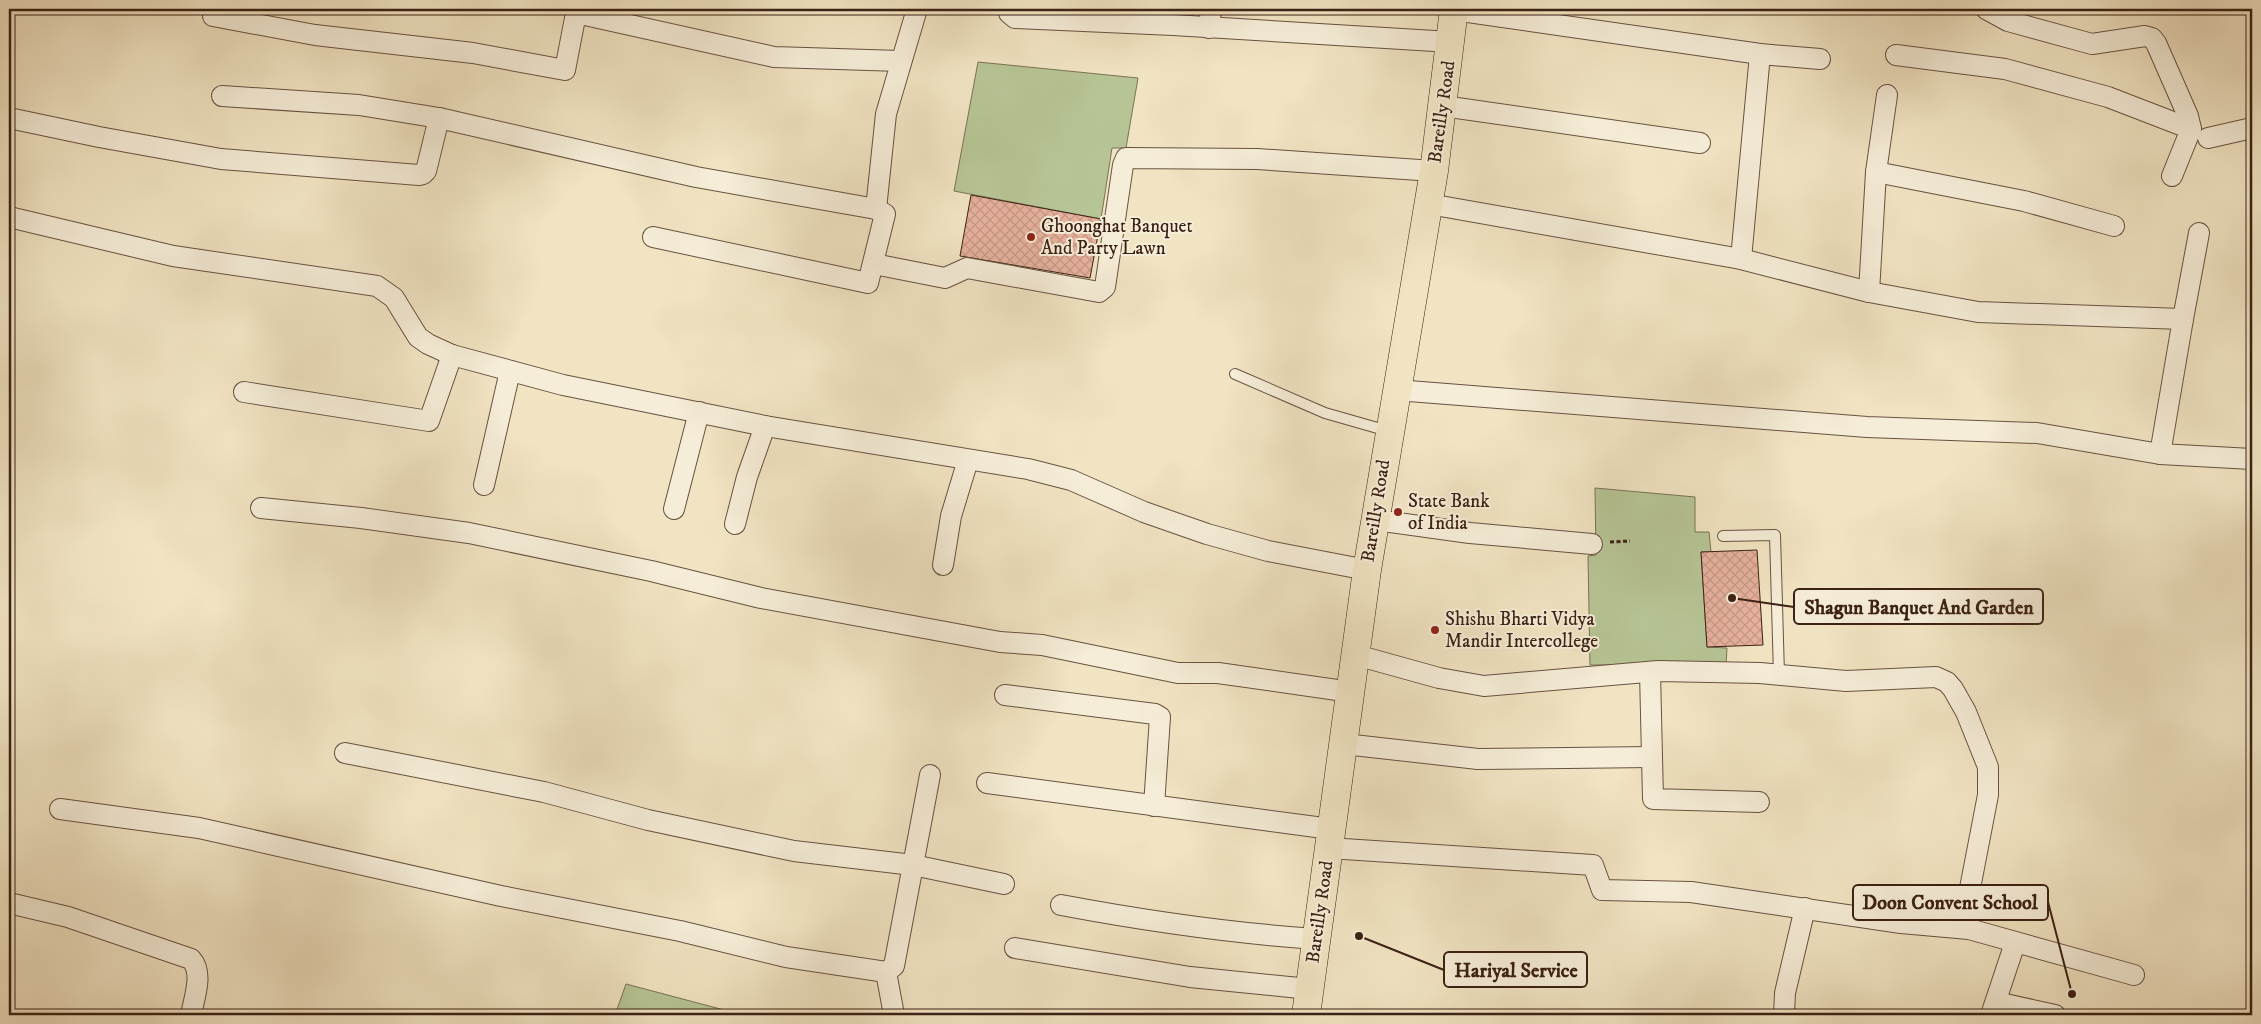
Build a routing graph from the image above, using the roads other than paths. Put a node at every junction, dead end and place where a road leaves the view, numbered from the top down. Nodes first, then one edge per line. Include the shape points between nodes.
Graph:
1 (917, 9) edge
2 (1008, 9) edge
3 (1986, 9) edge
4 (1454, 10) edge
5 (1108, 15) edge
6 (213, 16) dead end
7 (1210, 18) edge
8 (1451, 42) junction
9 (1760, 54) junction
10 (1896, 55) dead end
11 (1820, 59) dead end
12 (900, 61) junction
13 (1887, 95) dead end
14 (222, 96) dead end
15 (1443, 106) junction
16 (9, 118) edge
17 (439, 118) junction
18 (2252, 128) edge
19 (2200, 133) junction
20 (1700, 144) dead end
21 (1434, 171) junction
22 (1876, 172) junction
23 (2172, 176) dead end
24 (1429, 204) junction
25 (876, 209) junction
26 (9, 217) edge
27 (2114, 226) dead end
28 (2199, 233) dead end
29 (653, 237) dead end
30 (1741, 259) junction
31 (874, 264) junction
32 (1869, 292) junction
33 (2183, 319) junction
34 (452, 355) junction
35 (510, 371) junction
36 (1235, 374) dead end
37 (1396, 390) junction
38 (244, 392) dead end
39 (699, 412) junction
40 (765, 426) junction
41 (1389, 432) junction
42 (2160, 454) junction
43 (2252, 459) edge
44 (968, 460) junction
45 (484, 485) dead end
46 (261, 508) dead end
47 (674, 509) dead end
48 (1376, 520) junction
49 (735, 524) dead end
50 (1723, 536) dead end
51 (1592, 544) dead end
52 (943, 565) dead end
53 (1367, 570) junction
54 (1356, 655) junction
55 (1650, 672) junction
56 (1779, 675) junction
57 (1351, 692) junction
58 (1005, 695) dead end
59 (1344, 744) junction
60 (346, 753) dead end
61 (1652, 757) junction
62 (930, 775) dead end
63 (988, 783) dead end
64 (1759, 802) dead end
65 (1154, 806) junction
66 (60, 809) dead end
67 (1330, 839) junction
68 (913, 865) junction
69 (1004, 884) dead end
70 (9, 902) edge
71 (1061, 905) dead end
72 (1805, 908) junction
73 (1969, 929) junction
74 (1316, 939) junction
75 (2015, 942) junction
76 (1015, 948) dead end
77 (886, 972) junction
78 (2134, 975) dead end
79 (1309, 989) junction
80 (1994, 1009) edge
81 (191, 1015) edge
82 (894, 1015) edge
83 (1306, 1015) edge
84 (1784, 1015) edge
85 (2055, 1015) edge

1 - 12 street
2 - 5 street via 1015,18
3 - 19 street via 2008,21 2092,44 2144,36 2152,38 2188,116
4 - 8 highway, Bareilly Road
4 - 9 street
5 - 7 street
6 - 12 street via 315,35 473,53 565,70 576,13 774,57
7 - 8 street
8 - 15 highway, Bareilly Road
9 - 11 street
9 - 30 street
10 - 19 street via 2005,69 2108,97
12 - 25 street via 886,114
13 - 22 street
14 - 17 street via 358,105
15 - 20 street
15 - 21 highway, Bareilly Road
16 - 17 street via 221,158 419,175 426,171
17 - 25 street via 696,177
18 - 19 street
19 - 23 street
21 - 24 highway, Bareilly Road
21 - 31 street via 1257,159 1126,158 1105,287 1098,292 967,268 945,278
22 - 27 street via 2024,201
22 - 32 street
24 - 30 street
24 - 37 highway, Bareilly Road
25 - 31 street via 885,214
26 - 34 street via 173,256 377,286 394,298 418,337
28 - 33 street
29 - 31 street via 864,283 868,283
30 - 32 street
32 - 33 street via 1978,312
33 - 42 street
34 - 35 street
34 - 38 street via 429,421
35 - 39 street
35 - 45 street
36 - 41 lane via 1324,413
37 - 41 highway, Bareilly Road
37 - 42 street via 1867,427 2037,434
39 - 40 street
39 - 47 street
40 - 44 street
40 - 49 street
41 - 48 highway, Bareilly Road
42 - 43 street
44 - 52 street via 951,516
44 - 53 street via 1028,469 1071,480 1144,512 1207,534 1268,551
46 - 57 street via 469,533 651,570 761,598 1000,642 1042,644 1178,673 1218,673
48 - 51 street via 1470,533
48 - 53 highway, Bareilly Road
50 - 56 lane via 1775,536
53 - 54 highway, Bareilly Road
54 - 55 street via 1439,678 1484,686
54 - 57 highway, Bareilly Road
55 - 56 street
55 - 61 street
56 - 73 street via 1846,680 1936,678 1954,689 1988,767 1988,795 1966,910
57 - 59 highway, Bareilly Road
58 - 65 street via 1160,717
59 - 61 street via 1478,759
59 - 67 highway, Bareilly Road
60 - 68 street via 535,790 648,820 794,851
61 - 64 street via 1653,799
62 - 68 street
63 - 65 street
65 - 67 street
66 - 77 street via 199,828 501,896 680,931 786,957
67 - 72 street via 1593,865 1602,890 1692,892
67 - 74 highway, Bareilly Road
68 - 69 street
68 - 77 street via 894,966
70 - 81 street via 68,917 191,959 197,965 198,973
71 - 74 street via 1148,921
72 - 73 street
72 - 84 street via 1785,993
73 - 75 street
74 - 79 highway, Bareilly Road
75 - 78 street
75 - 80 street
76 - 79 street via 1190,977
77 - 82 street
79 - 83 highway, Bareilly Road
80 - 85 street

